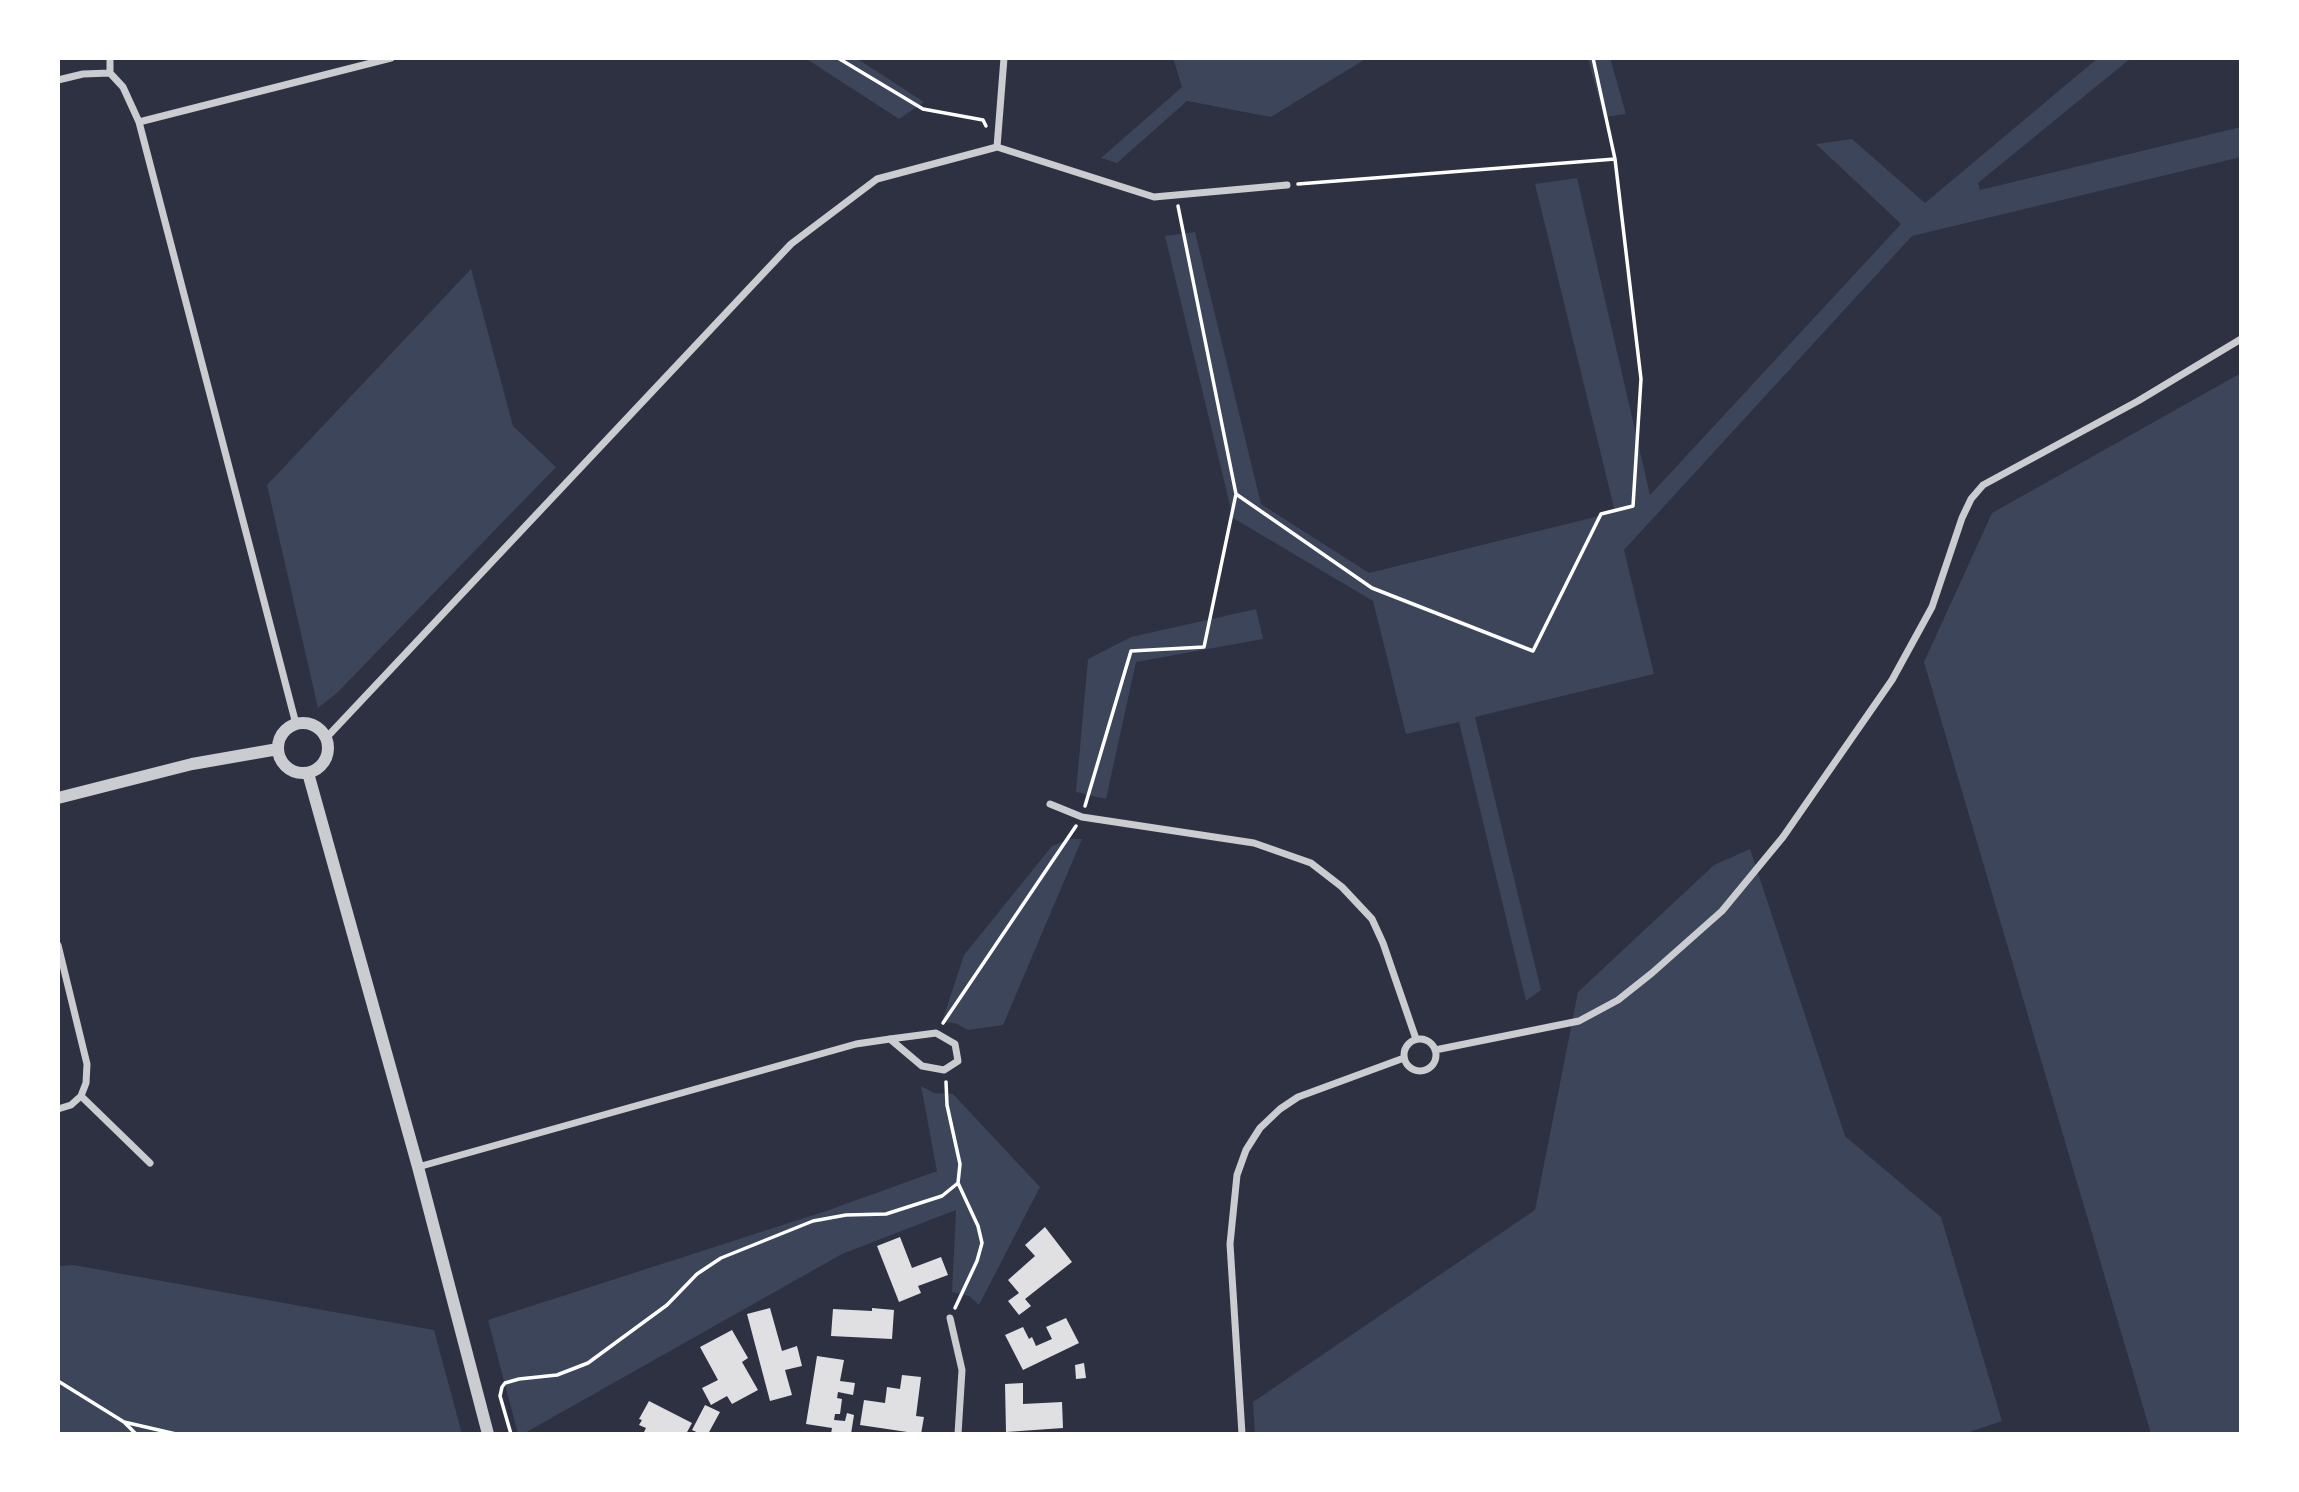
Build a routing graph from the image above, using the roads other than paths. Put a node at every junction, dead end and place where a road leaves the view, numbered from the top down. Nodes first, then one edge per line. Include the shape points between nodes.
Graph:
1 (110, 58) edge
2 (391, 58) edge
3 (1004, 58) edge
4 (110, 73) junction
5 (58, 80) edge
6 (139, 122) junction
7 (997, 147) junction
8 (1287, 185) road end
9 (2241, 339) edge
10 (296, 724) junction
11 (327, 737) junction
12 (278, 749) junction
13 (308, 773) junction
14 (58, 798) edge
15 (1050, 804) dead end
16 (58, 945) edge
17 (890, 1039) junction
18 (1416, 1039) junction
19 (1435, 1050) junction
20 (1404, 1058) junction
21 (81, 1096) junction
22 (58, 1109) edge
23 (150, 1163) dead end
24 (418, 1167) junction
25 (950, 1318) road end
26 (488, 1434) edge
27 (958, 1434) edge
28 (1242, 1434) edge

1 - 4 street
2 - 6 street
3 - 7 street
4 - 5 street
4 - 6 street via 124,86
6 - 10 street
7 - 8 street via 1154,197
7 - 11 street via 877,179 791,244
9 - 19 street via 1983,485 1962,518 1932,607 1892,680 1783,837 1722,911 1662,964 1618,1000 1579,1021
10 - 11 street via 310,723
10 - 12 street via 282,733
11 - 13 street via 326,760
12 - 13 street via 284,765 299,774
12 - 14 street via 192,764
13 - 24 street
15 - 18 street via 1082,817 1254,843 1311,863 1372,919
16 - 21 street via 87,1064
17 - 17 street via 936,1033 955,1044 958,1061 944,1070 922,1066
17 - 24 street via 856,1044
18 - 19 street via 1428,1041
18 - 20 street via 1405,1048
19 - 20 street via 1432,1065 1423,1070 1409,1066
20 - 28 street via 1298,1097 1259,1128 1246,1150 1237,1175 1230,1244
21 - 22 street
21 - 23 street
24 - 26 street
25 - 27 street via 962,1370

